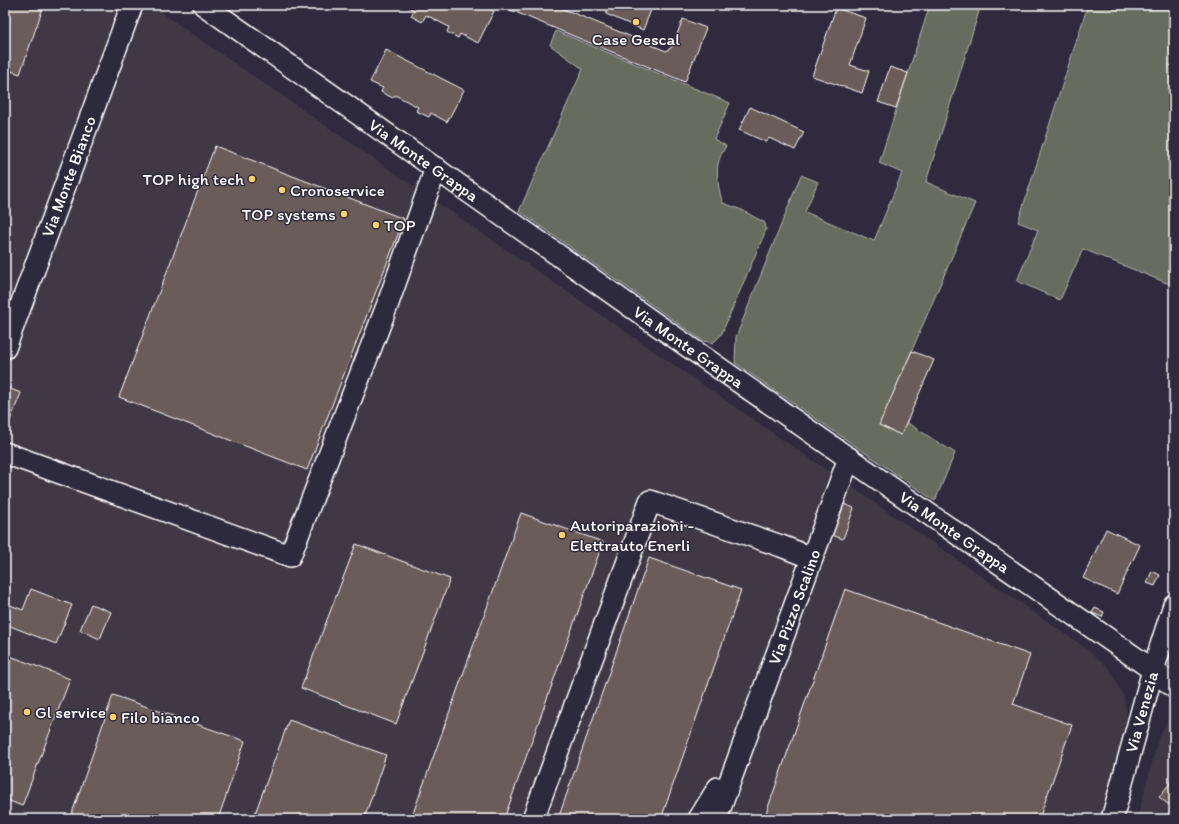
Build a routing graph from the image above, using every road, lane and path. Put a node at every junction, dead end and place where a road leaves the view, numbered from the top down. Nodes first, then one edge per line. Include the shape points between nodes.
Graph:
1 (132, 5) edge
2 (204, 5) edge
3 (436, 168) junction
4 (5, 348) edge
5 (5, 453) edge
6 (849, 458) junction
7 (812, 558) junction
8 (1174, 605) edge
9 (1153, 670) junction
10 (1174, 687) edge
11 (739, 756) junction
12 (533, 819) edge
13 (699, 819) edge
14 (716, 819) edge
15 (1112, 819) edge

1 - 4 street, Via Monte Bianco
2 - 3 street, Via Monte Grappa
3 - 5 street via 387,306 290,556
3 - 6 street, Via Monte Grappa
6 - 7 street, Via Pizzo Scalino
6 - 9 street, Via Monte Grappa
7 - 11 street, Via Pizzo Scalino
7 - 12 street via 650,501
8 - 9 street, Via Venezia
9 - 10 street, Via Monte Grappa
9 - 15 street, Via Venezia
11 - 13 street, Via Pizzo Scalino
11 - 14 street, Via Pizzo Scalino

